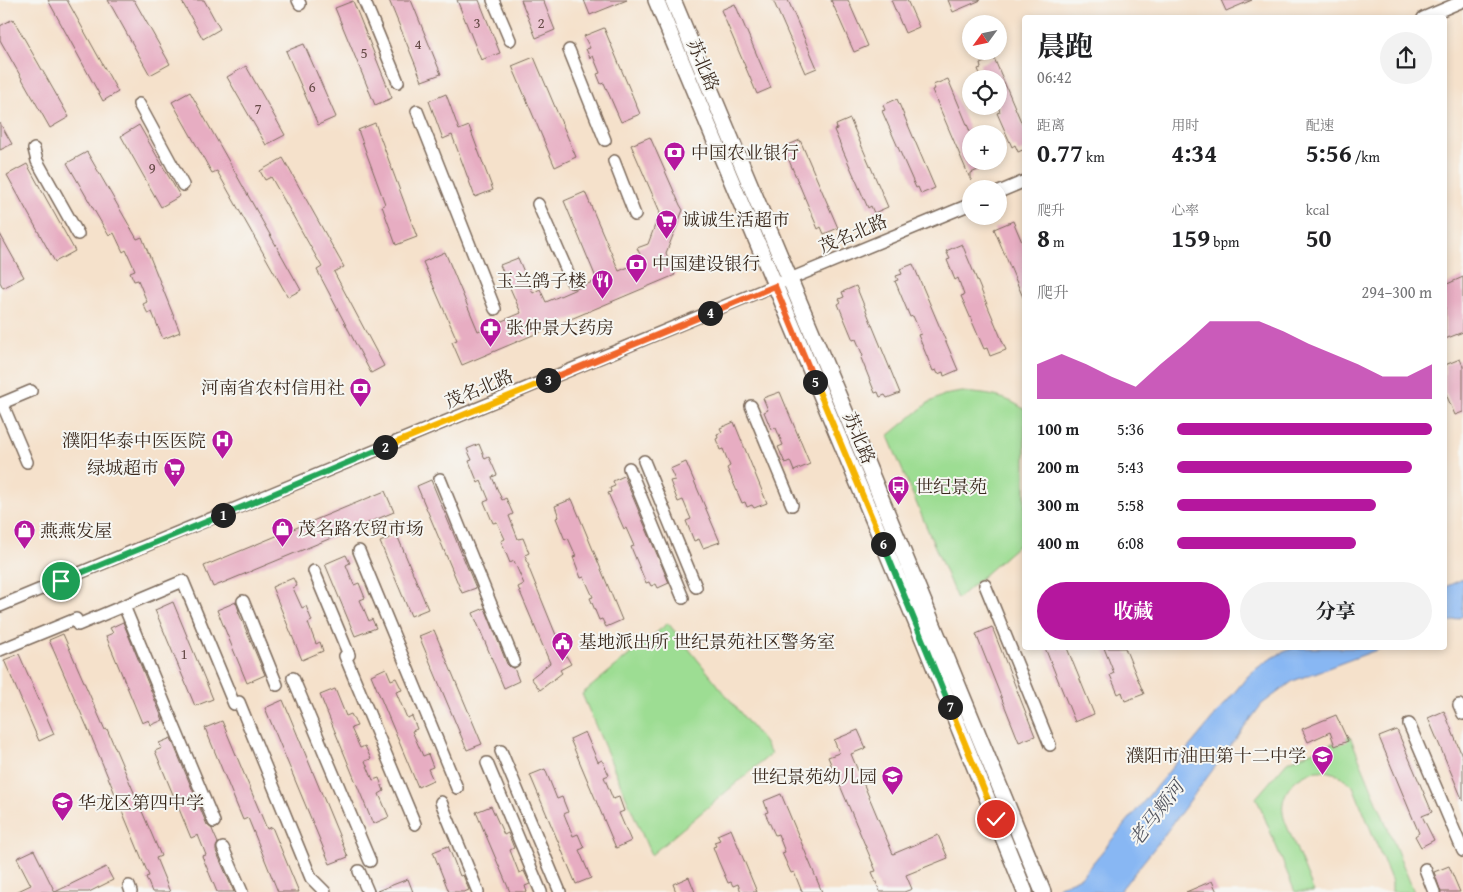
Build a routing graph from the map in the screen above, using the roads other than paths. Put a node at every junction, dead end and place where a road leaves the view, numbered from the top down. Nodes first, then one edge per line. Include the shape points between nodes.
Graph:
1 (364, 0) edge
2 (493, 0) edge
3 (656, 0) edge
4 (673, 0) edge
5 (1463, 1) edge
6 (1430, 15) edge
7 (510, 40) dead end
8 (570, 50) dead end
9 (398, 82) dead end
10 (139, 104) dead end
11 (417, 111) dead end
12 (606, 140) dead end
13 (34, 149) dead end
14 (614, 161) dead end
15 (1022, 183) edge
16 (183, 185) dead end
17 (1007, 189) edge
18 (538, 204) dead end
19 (962, 208) edge
20 (635, 215) dead end
21 (78, 234) dead end
22 (790, 279) junction
23 (572, 282) dead end
24 (775, 286) junction
25 (495, 310) dead end
26 (31, 391) dead end
27 (1, 403) edge
28 (751, 406) dead end
29 (644, 461) dead end
30 (27, 462) dead end
31 (629, 468) dead end
32 (440, 479) dead end
33 (792, 505) dead end
34 (359, 551) dead end
35 (314, 570) dead end
36 (985, 585) dead end
37 (696, 587) dead end
38 (683, 598) dead end
39 (243, 601) dead end
40 (0, 606) edge
41 (124, 606) junction
42 (0, 650) edge
43 (514, 661) dead end
44 (293, 678) dead end
45 (278, 685) dead end
46 (1409, 724) dead end
47 (1050, 744) dead end
48 (501, 751) dead end
49 (487, 763) dead end
50 (457, 788) dead end
51 (441, 802) dead end
52 (1463, 819) edge
53 (214, 822) dead end
54 (415, 824) dead end
55 (1452, 824) junction
56 (224, 848) dead end
57 (1463, 851) edge
58 (370, 861) dead end
59 (1424, 869) dead end
60 (359, 870) dead end
61 (1042, 891) edge
62 (242, 892) edge
63 (325, 892) edge
64 (368, 892) edge
65 (478, 892) edge
66 (541, 892) edge
67 (560, 892) edge
68 (1025, 892) edge
69 (1434, 892) edge

1 - 9 street
2 - 7 street
3 - 24 main road, 苏北路
4 - 22 main road, 苏北路
5 - 6 street
8 - 12 street
10 - 16 street
11 - 25 street
13 - 21 street via 37,161
14 - 20 street
15 - 17 street
18 - 23 street
19 - 22 street, 茂名北路
22 - 24 street, 茂名北路
22 - 61 main road, 苏北路
24 - 40 street, 茂名北路
24 - 68 main road, 苏北路
26 - 27 street
27 - 30 street
28 - 33 street
29 - 37 street
31 - 38 street
32 - 43 street
34 - 50 street
35 - 54 street
36 - 47 street
39 - 45 street
41 - 42 street
41 - 53 street
41 - 63 street via 183,581 311,878
44 - 58 street
46 - 55 street
48 - 67 street
49 - 66 street
51 - 65 street
52 - 55 street
55 - 57 street
56 - 62 street
59 - 69 street
60 - 64 street

